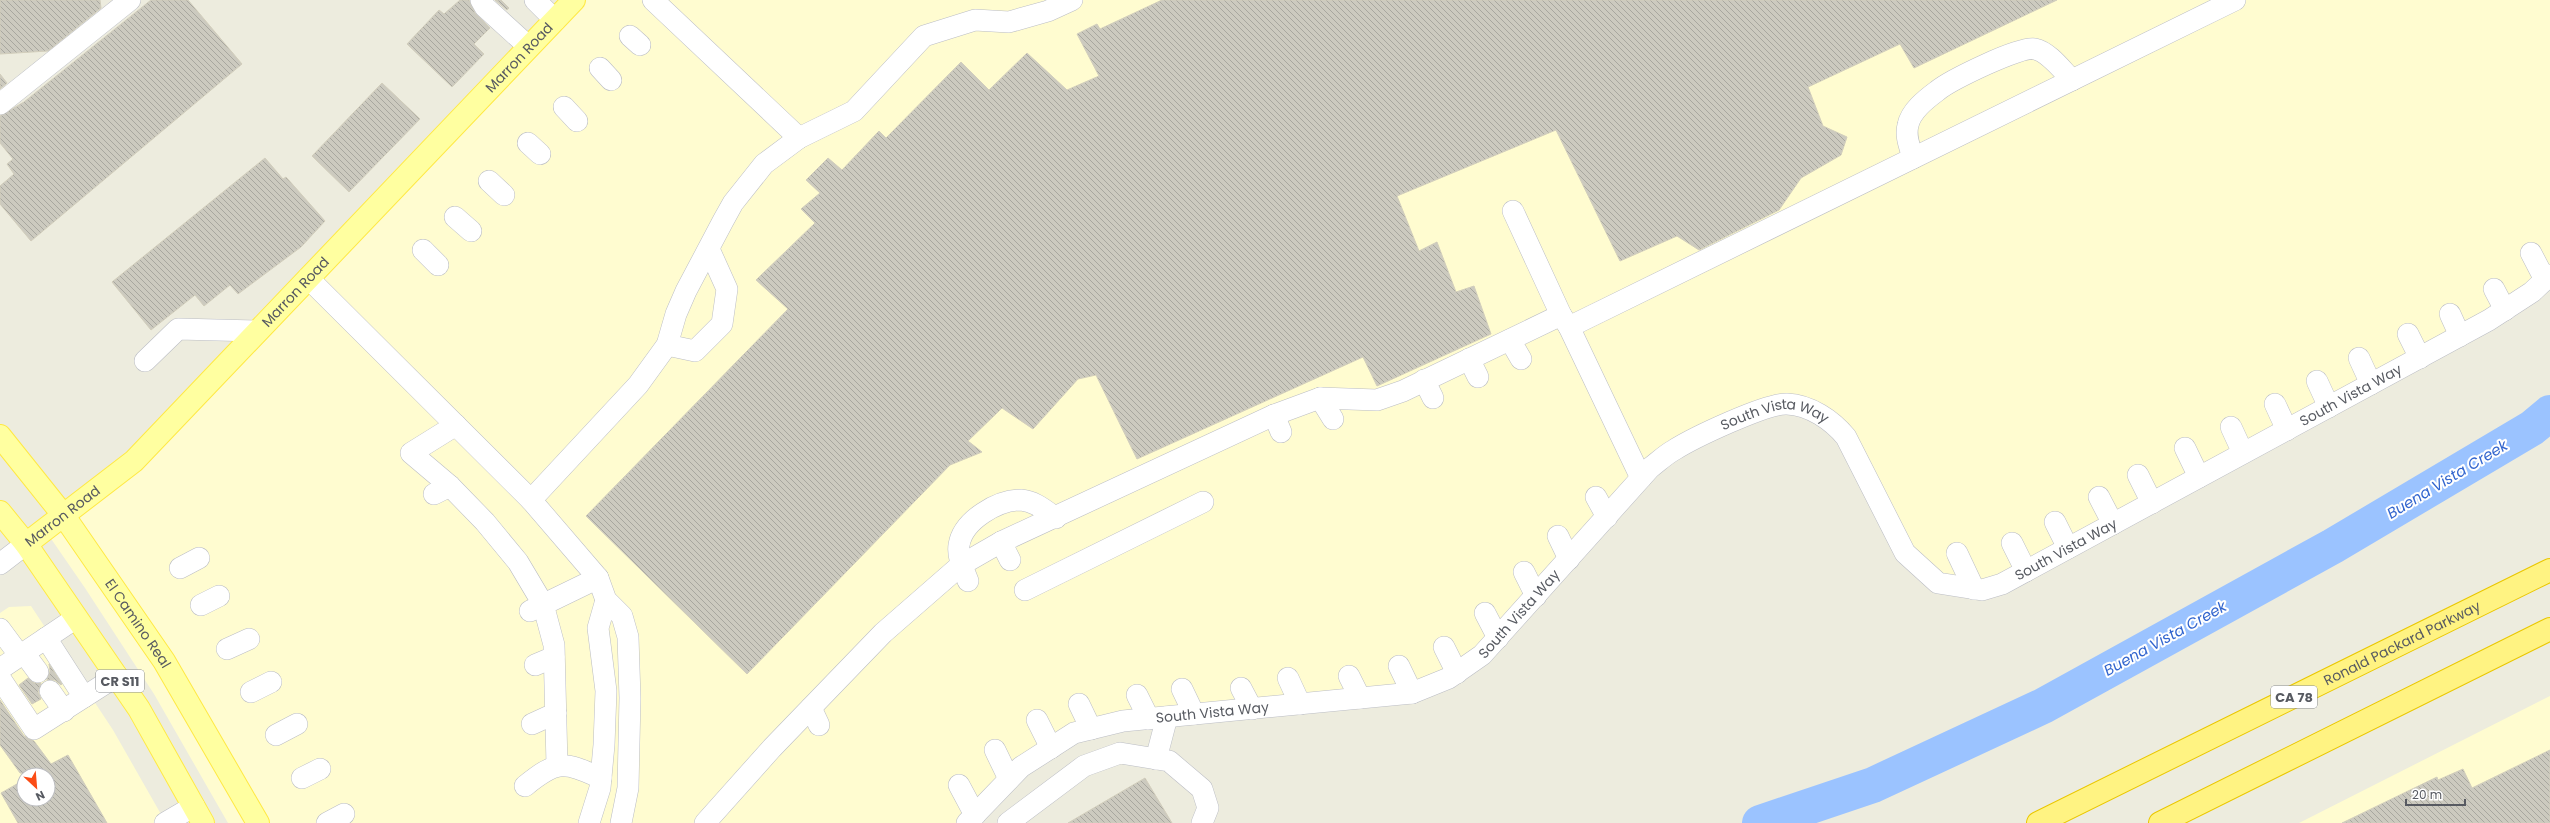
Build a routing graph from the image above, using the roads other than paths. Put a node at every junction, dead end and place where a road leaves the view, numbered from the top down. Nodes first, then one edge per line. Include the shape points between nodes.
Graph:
1 (130, 0) edge
2 (481, 0) edge
3 (534, 0) edge
4 (574, 0) edge
5 (653, 0) edge
6 (1072, 0) edge
7 (2241, 4) edge
8 (555, 20) junction
9 (529, 47) junction
10 (2069, 86) junction
11 (0, 104) edge
12 (799, 138) junction
13 (1924, 158) junction
14 (1513, 211) dead end
15 (455, 217) dead end
16 (471, 231) dead end
17 (709, 249) junction
18 (423, 250) dead end
19 (2531, 252) dead end
20 (438, 265) dead end
21 (308, 278) junction
22 (2547, 278) edge
23 (2494, 289) dead end
24 (2505, 310) junction
25 (2450, 314) dead end
26 (1565, 321) junction
27 (257, 331) junction
28 (2408, 334) dead end
29 (2460, 336) junction
30 (1510, 340) junction
31 (667, 345) junction
32 (2359, 358) dead end
33 (2420, 358) junction
34 (1521, 360) dead end
35 (145, 361) dead end
36 (1424, 380) junction
37 (2317, 381) dead end
38 (2371, 384) junction
39 (1320, 398) junction
40 (1434, 398) dead end
41 (2275, 404) dead end
42 (2329, 407) junction
43 (1334, 419) dead end
44 (456, 425) junction
45 (2231, 427) dead end
46 (2288, 430) junction
47 (0, 436) edge
48 (2185, 448) dead end
49 (2243, 453) junction
50 (2138, 475) dead end
51 (2199, 477) junction
52 (1642, 478) junction
53 (1596, 497) dead end
54 (2099, 497) dead end
55 (531, 500) junction
56 (1203, 502) dead end
57 (2152, 503) junction
58 (0, 512) edge
59 (64, 516) junction
60 (1607, 517) junction
61 (1056, 518) junction
62 (2055, 522) dead end
63 (2113, 524) junction
64 (1558, 536) dead end
65 (2012, 543) dead end
66 (26, 544) junction
67 (2068, 548) junction
68 (1957, 553) dead end
69 (199, 558) dead end
70 (1569, 559) junction
71 (0, 564) edge
72 (180, 568) dead end
73 (2550, 570) edge
74 (2026, 571) junction
75 (1524, 572) dead end
76 (965, 573) junction
77 (598, 578) junction
78 (1974, 589) junction
79 (1025, 590) dead end
80 (1536, 596) junction
81 (606, 600) junction
82 (537, 607) junction
83 (1485, 613) dead end
84 (76, 618) junction
85 (0, 629) edge
86 (2550, 629) edge
87 (46, 638) junction
88 (1498, 638) junction
89 (250, 639) dead end
90 (1444, 647) dead end
91 (227, 649) dead end
92 (22, 654) junction
93 (554, 657) junction
94 (535, 665) dead end
95 (1399, 666) dead end
96 (0, 669) edge
97 (38, 672) dead end
98 (1457, 673) junction
99 (117, 676) junction
100 (1349, 676) dead end
101 (0, 678) edge
102 (1288, 678) dead end
103 (271, 682) dead end
104 (1241, 688) dead end
105 (1182, 689) dead end
106 (50, 691) dead end
107 (251, 692) dead end
108 (1412, 693) junction
109 (1137, 695) dead end
110 (84, 698) junction
111 (1360, 698) junction
112 (1079, 704) dead end
113 (1300, 704) junction
114 (1252, 709) junction
115 (64, 711) junction
116 (556, 713) junction
117 (1194, 714) junction
118 (1158, 718) junction
119 (1037, 720) dead end
120 (297, 724) dead end
121 (532, 724) dead end
122 (1083, 731) junction
123 (276, 735) dead end
124 (1051, 748) junction
125 (995, 750) dead end
126 (1156, 759) junction
127 (557, 766) junction
128 (1084, 766) junction
129 (601, 778) junction
130 (1009, 779) junction
131 (960, 785) dead end
132 (525, 786) dead end
133 (199, 815) edge
134 (971, 819) edge
135 (165, 823) edge
136 (258, 823) edge
137 (588, 823) edge
138 (621, 823) edge
139 (705, 823) edge
140 (1008, 823) edge
141 (1202, 823) edge
142 (2038, 823) edge
143 (2160, 823) edge

1 - 11 street
2 - 9 street via 485,7
3 - 8 street
4 - 8 main road, Marron Road
5 - 12 street
6 - 12 street via 1048,11 1009,22 975,20 924,36 854,111
7 - 10 street via 2114,68
8 - 9 main road, Marron Road
9 - 21 main road, Marron Road
10 - 13 street via 2019,115
10 - 13 street via 2044,54 2026,48 2011,53 1938,90 1918,107 1908,124 1906,136
12 - 17 street via 764,164 733,203
13 - 26 street via 1842,202 1619,312
14 - 26 street
15 - 16 street
17 - 31 street via 681,302
17 - 31 street via 727,289 722,324 695,351
18 - 20 street
19 - 22 street
21 - 27 main road, Marron Road
21 - 44 street
22 - 24 street, South Vista Way via 2532,292
23 - 24 street
24 - 29 street, South Vista Way
25 - 29 street
26 - 30 street
26 - 52 street
27 - 35 street via 178,329
27 - 59 main road, Marron Road via 134,461
28 - 33 street
29 - 33 street, South Vista Way
30 - 34 street
30 - 36 street via 1473,368
31 - 55 street via 638,385
32 - 38 street
33 - 38 street, South Vista Way
36 - 39 street via 1380,408
36 - 40 street
37 - 42 street
38 - 42 street, South Vista Way
39 - 43 street
39 - 61 street via 1278,423 1233,444
41 - 46 street
42 - 46 street, South Vista Way
44 - 55 street
44 - 82 street via 411,453 511,566
45 - 49 street
46 - 49 street, South Vista Way
47 - 59 main road, El Camino Real
48 - 51 street
49 - 51 street, South Vista Way
50 - 57 street
51 - 57 street, South Vista Way
52 - 60 street, South Vista Way
52 - 78 street, South Vista Way via 1674,450 1760,409 1785,404 1803,406 1834,423 1846,437 1905,553 1938,583
53 - 60 street
54 - 63 street
55 - 77 street
56 - 79 street via 1119,551 1076,572
57 - 63 street, South Vista Way
58 - 66 main road, CR S11
59 - 66 main road, Marron Road
59 - 136 main road, El Camino Real via 164,661
60 - 70 street, South Vista Way
61 - 76 street via 1006,551
61 - 76 street via 1037,504 1022,500 1002,503 981,515 967,530 959,545
62 - 67 street
63 - 67 street, South Vista Way
64 - 70 street
65 - 74 street
66 - 71 street, Marron Road
66 - 84 main road, CR S11
67 - 74 street, South Vista Way
68 - 78 street
69 - 72 street
70 - 80 street, South Vista Way
73 - 142 highway, Ronald Packard Parkway / CA 78
74 - 78 street, South Vista Way via 2002,584 1982,590
75 - 80 street
76 - 139 street via 887,641 742,794
77 - 81 street
77 - 82 street
80 - 88 street, South Vista Way
81 - 129 street via 598,628 606,692
81 - 138 street via 622,616 628,637 628,788
82 - 93 street via 554,646
83 - 88 street
84 - 87 street
84 - 99 main road, CR S11
85 - 92 street
86 - 143 highway
87 - 92 street
87 - 110 street
88 - 98 street, South Vista Way via 1482,655
89 - 91 street
90 - 98 street
92 - 96 street
92 - 97 street
93 - 94 street
93 - 116 street
95 - 108 street
98 - 108 street, South Vista Way
99 - 110 street
99 - 133 main road, CR S11 via 140,709
100 - 111 street
101 - 115 street via 34,729
102 - 113 street
103 - 107 street
104 - 114 street
105 - 117 street
106 - 115 street
108 - 111 street, South Vista Way
109 - 118 street
110 - 115 street
111 - 113 street, South Vista Way
112 - 122 street
113 - 114 street, South Vista Way
114 - 117 street, South Vista Way
116 - 121 street
116 - 127 street
117 - 118 street, South Vista Way
118 - 122 street, South Vista Way via 1123,721
118 - 126 street
119 - 124 street
120 - 123 street
122 - 124 street, South Vista Way
122 - 128 street
124 - 130 street, South Vista Way via 1021,767
125 - 130 street
126 - 128 street via 1120,754
126 - 141 street via 1169,761 1202,789 1208,808
127 - 129 street via 571,765
127 - 132 street via 540,774
128 - 140 street
129 - 137 street
130 - 134 street, South Vista Way
131 - 134 street
133 - 135 street

